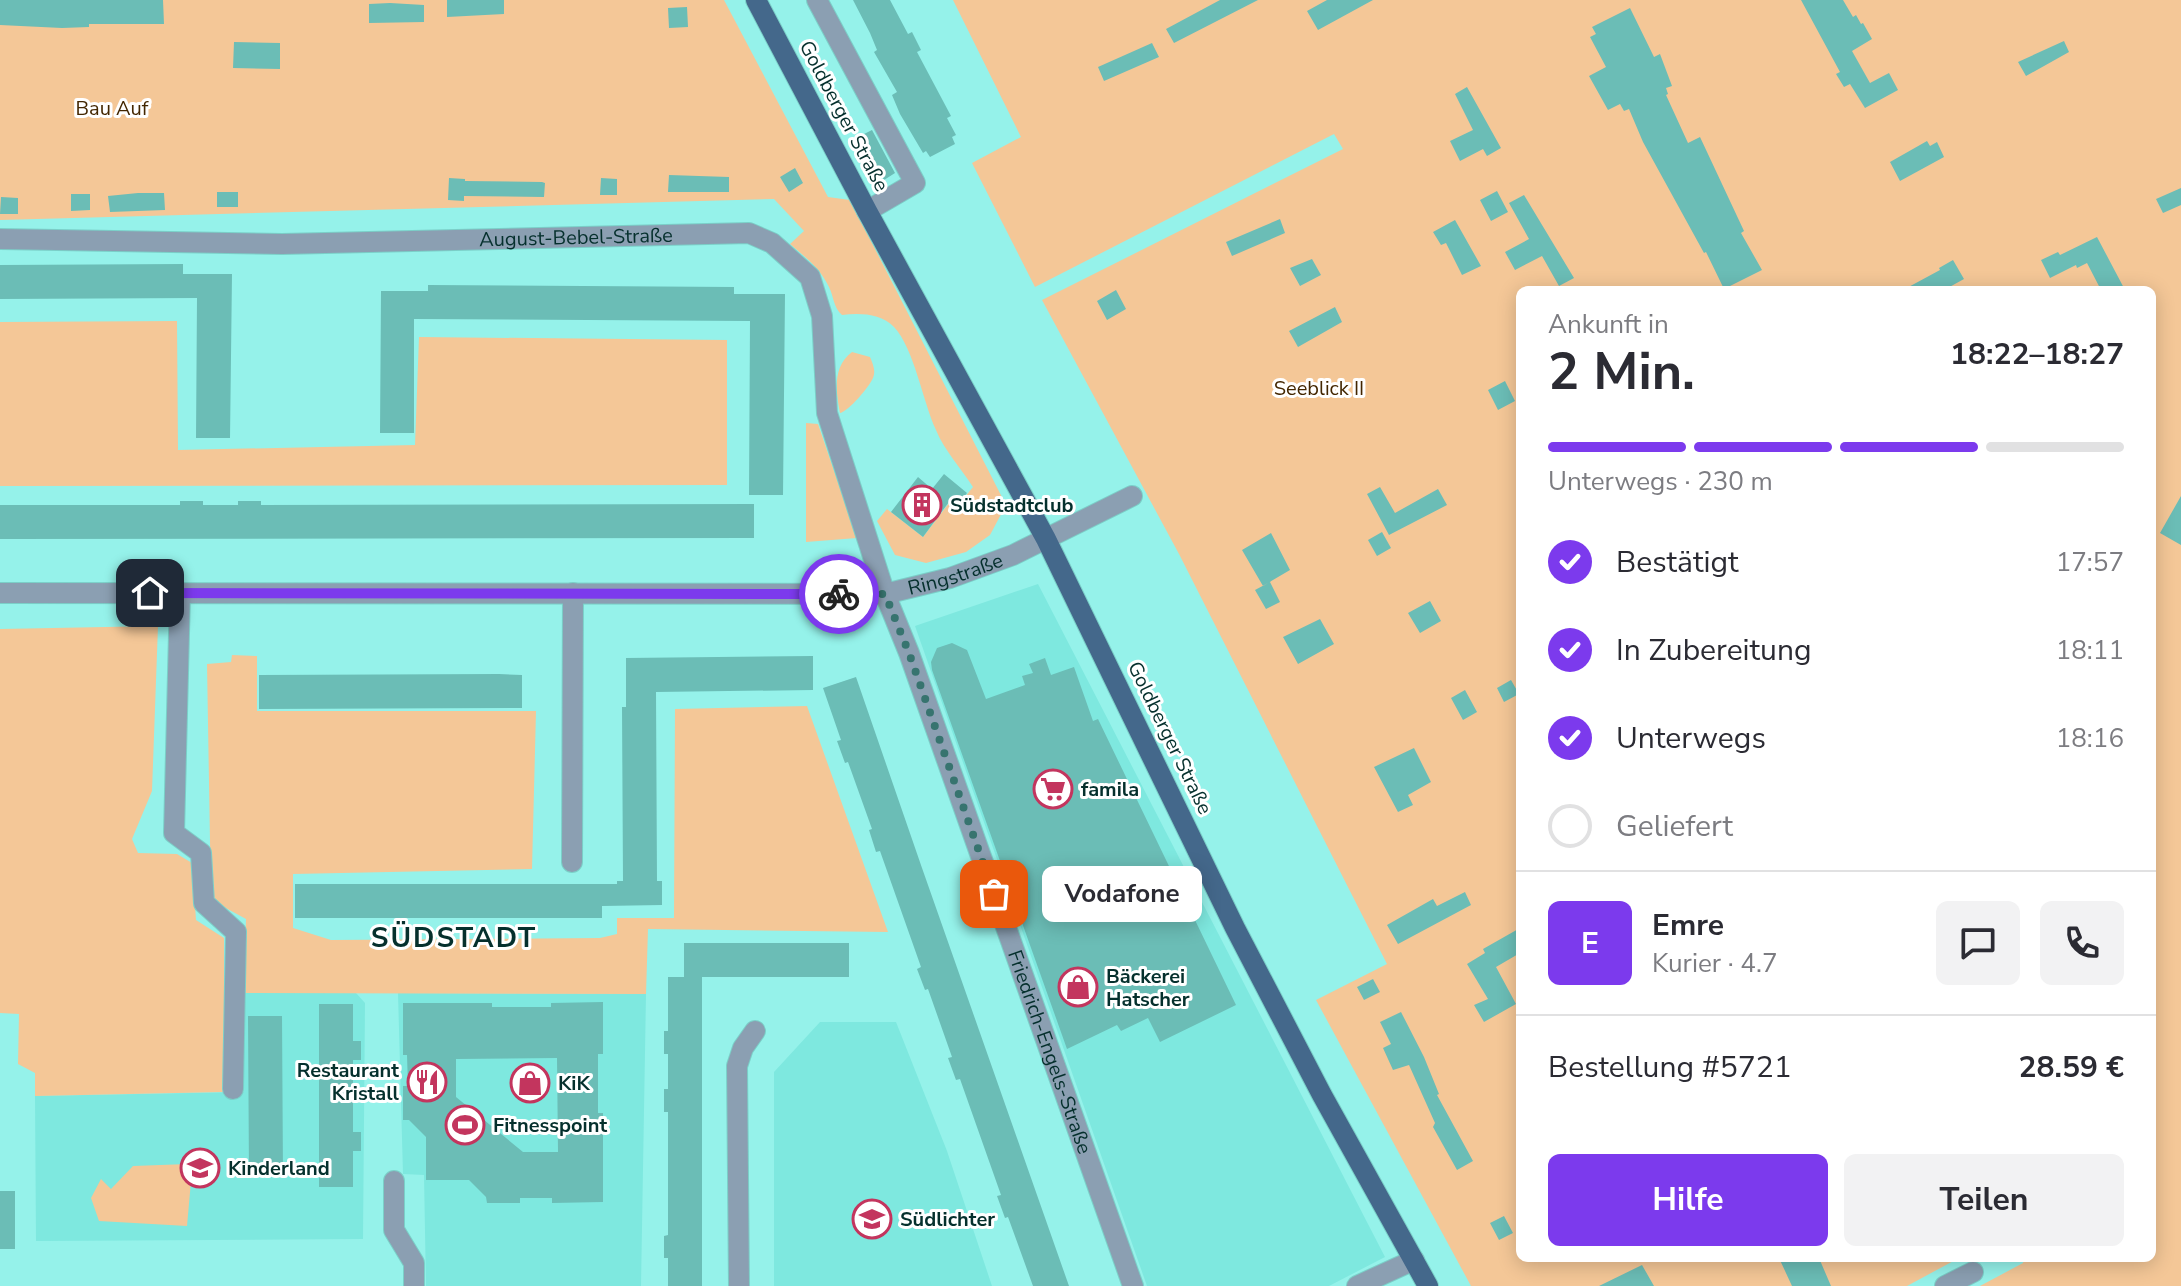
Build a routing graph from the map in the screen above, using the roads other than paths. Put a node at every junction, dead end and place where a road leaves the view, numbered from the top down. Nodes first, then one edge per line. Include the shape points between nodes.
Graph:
1 (756, 0) edge
2 (817, 0) edge
3 (867, 211) junction
4 (0, 239) edge
5 (1132, 496) dead end
6 (1046, 539) junction
7 (0, 593) edge
8 (180, 593) junction
9 (573, 593) junction
10 (885, 594) junction
11 (572, 862) dead end
12 (755, 1031) dead end
13 (233, 1089) dead end
14 (394, 1181) dead end
15 (1414, 1260) junction
16 (1973, 1272) dead end
17 (1363, 1285) edge
18 (414, 1286) edge
19 (739, 1286) edge
20 (1133, 1286) edge
21 (1428, 1286) edge
22 (1945, 1286) edge

1 - 3 main road, Goldberger Straße
2 - 3 street, Goldberger Straße via 915,183
3 - 6 main road, Goldberger Straße
4 - 10 street, August-Bebel-Straße via 282,244 749,233 772,243 810,277 822,316 827,413
5 - 6 street, Ringstraße
6 - 10 street, Ringstraße via 950,578
6 - 15 main road, Goldberger Straße via 1235,928
7 - 8 street, Ringstraße
8 - 9 street, Ringstraße
8 - 13 street via 174,833 201,853 204,903 236,932
9 - 10 street, Ringstraße
9 - 11 street
10 - 20 street, Friedrich-Engels-Straße
12 - 19 street via 737,1066
14 - 18 street via 394,1230 414,1263
15 - 17 street
15 - 21 main road, Goldberger Straße
16 - 22 street

